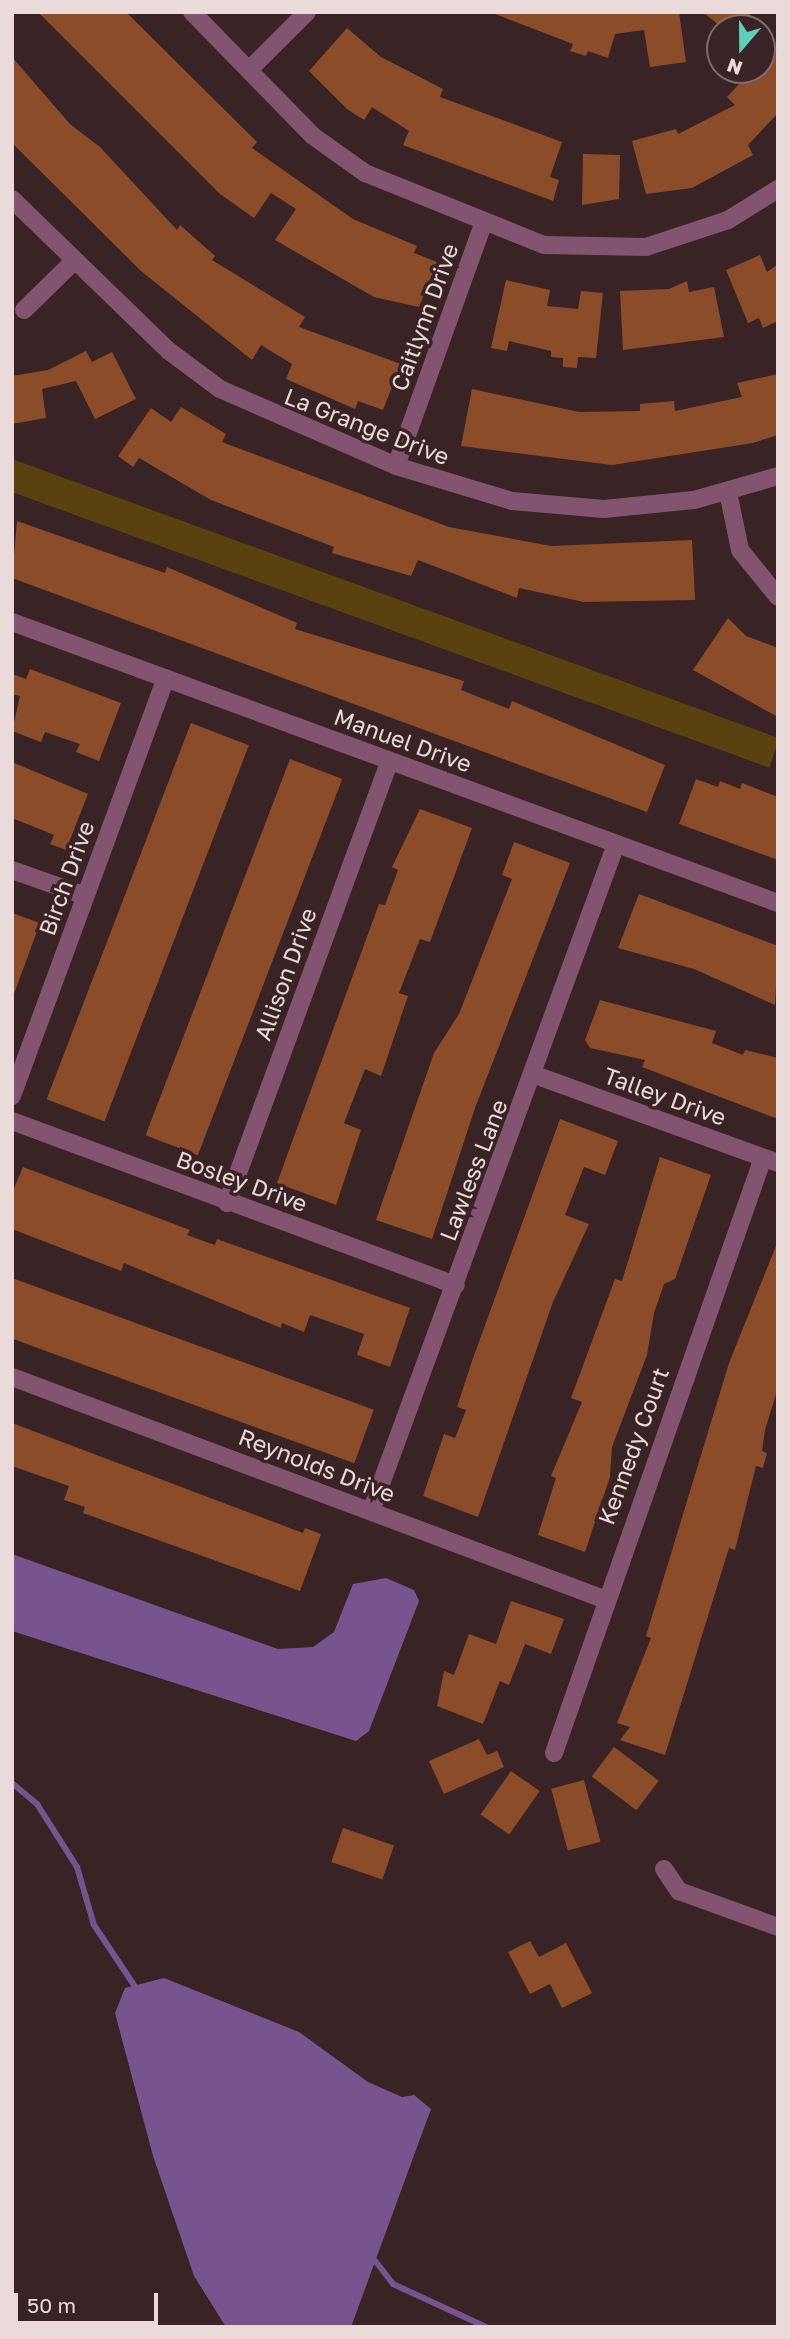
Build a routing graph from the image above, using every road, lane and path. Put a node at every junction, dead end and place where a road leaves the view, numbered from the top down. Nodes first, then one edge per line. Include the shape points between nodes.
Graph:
1 (191, 12) edge
2 (307, 12) edge
3 (249, 70) junction
4 (778, 189) edge
5 (12, 199) edge
6 (483, 225) junction
7 (74, 261) junction
8 (24, 310) dead end
9 (396, 466) junction
10 (778, 476) edge
11 (728, 492) junction
12 (778, 597) edge
13 (12, 622) edge
14 (166, 678) junction
15 (389, 761) junction
16 (616, 844) junction
17 (12, 870) edge
18 (86, 896) junction
19 (778, 903) edge
20 (535, 1075) junction
21 (12, 1096) edge
22 (12, 1121) edge
23 (770, 1161) edge
24 (227, 1203) junction
25 (456, 1285) junction
26 (12, 1377) edge
27 (371, 1511) junction
28 (604, 1599) junction
29 (554, 1753) dead end
30 (664, 1869) dead end
31 (778, 1927) edge

1 - 3 street
2 - 3 street
3 - 6 street via 313,136 365,173
4 - 6 street via 727,220 646,247 544,245
5 - 7 street, La Grange Drive
6 - 9 street, Caitlynn Drive
7 - 8 street
7 - 9 street, La Grange Drive via 169,351 219,389 270,416
9 - 11 street, La Grange Drive via 558,508 653,506
10 - 11 street, La Grange Drive
11 - 12 street via 740,550
13 - 14 street, Manuel Drive
14 - 15 street, Manuel Drive
14 - 18 street, Birch Drive
15 - 16 street, Manuel Drive
15 - 24 street, Allison Drive
16 - 19 street, Manuel Drive
16 - 20 street, Lawless Lane
17 - 18 street
18 - 21 street, Birch Drive
20 - 23 street, Talley Drive
20 - 25 street, Lawless Lane
22 - 24 street, Bosley Drive
23 - 28 street, Kennedy Court
24 - 25 street, Bosley Drive
25 - 27 street, Lawless Lane
26 - 27 street, Reynolds Drive
27 - 28 street, Reynolds Drive
28 - 29 street, Kennedy Court
30 - 31 street via 679,1891

